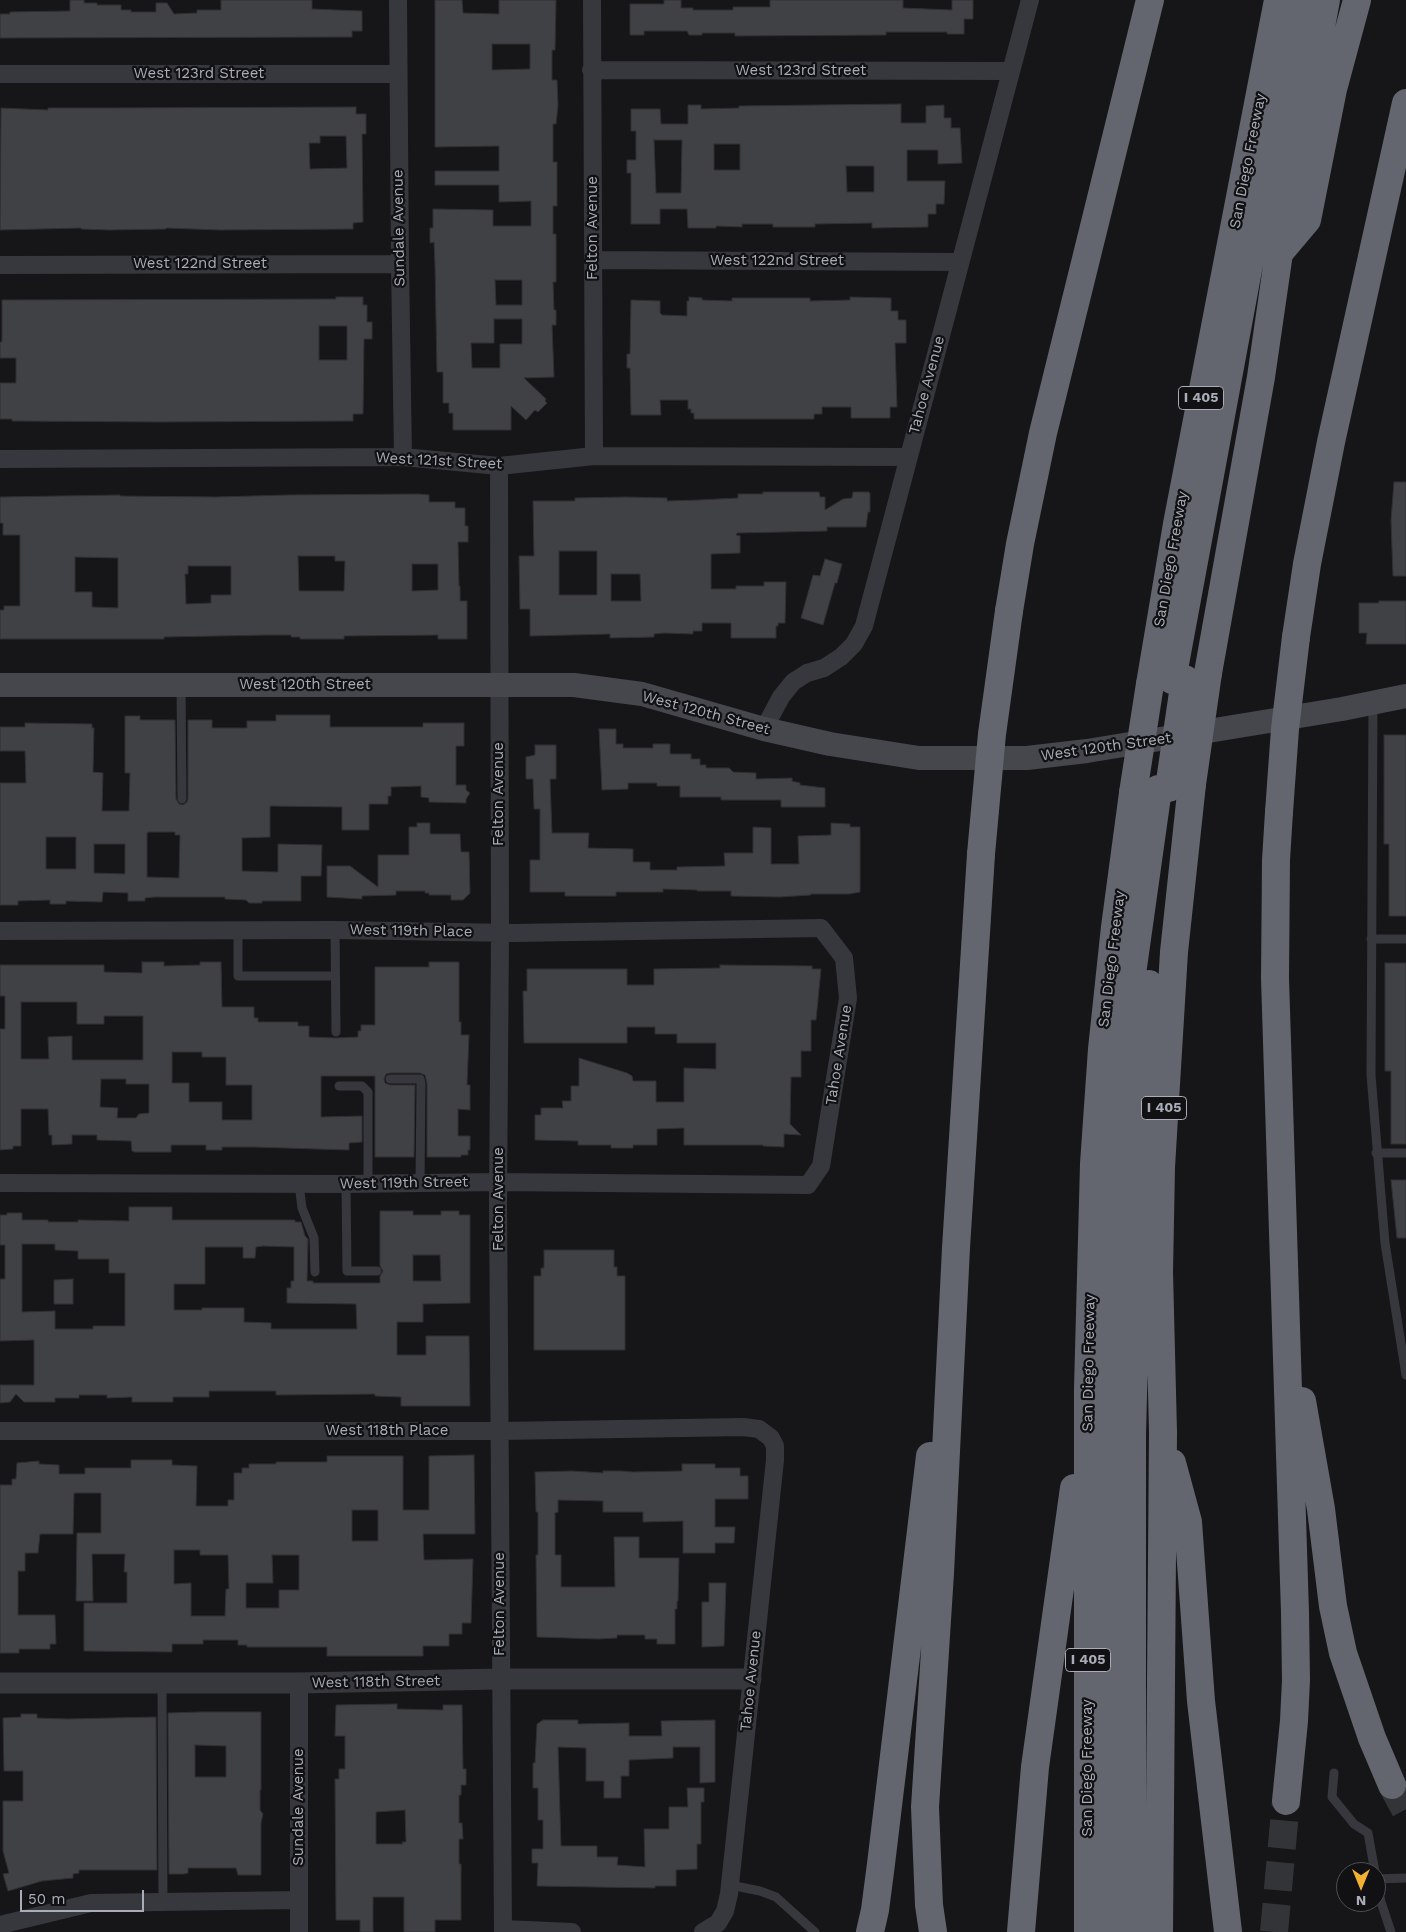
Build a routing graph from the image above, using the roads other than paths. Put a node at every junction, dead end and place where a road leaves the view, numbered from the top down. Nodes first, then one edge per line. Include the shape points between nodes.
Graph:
1 (398, 0) edge
2 (592, 0) edge
3 (1030, 0) edge
4 (1150, 0) edge
5 (1278, 0) edge
6 (1298, 0) edge
7 (1326, 0) edge
8 (1357, 0) edge
9 (1316, 54) junction
10 (591, 70) junction
11 (1011, 71) junction
12 (0, 74) edge
13 (398, 74) junction
14 (1406, 103) edge
15 (1279, 253) junction
16 (593, 260) junction
17 (960, 262) junction
18 (400, 264) junction
19 (0, 265) edge
20 (403, 456) junction
21 (594, 456) junction
22 (908, 457) junction
23 (0, 458) edge
24 (499, 466) junction
25 (1179, 679) junction
26 (0, 685) edge
27 (181, 685) junction
28 (499, 685) junction
29 (1406, 696) edge
30 (1373, 703) junction
31 (764, 729) junction
32 (1163, 789) junction
33 (182, 799) dead end
34 (821, 928) joint
35 (335, 930) junction
36 (0, 931) edge
37 (238, 931) junction
38 (500, 932) junction
39 (1371, 939) junction
40 (1406, 939) edge
41 (335, 976) junction
42 (336, 1032) dead end
43 (390, 1079) dead end
44 (339, 1086) dead end
45 (1376, 1153) junction
46 (1406, 1153) edge
47 (498, 1182) junction
48 (0, 1183) edge
49 (420, 1183) junction
50 (299, 1184) junction
51 (346, 1184) junction
52 (368, 1184) junction
53 (808, 1185) joint
54 (956, 1248) junction
55 (377, 1271) dead end
56 (315, 1272) dead end
57 (1285, 1306) junction
58 (1406, 1375) edge
59 (1088, 1388) junction
60 (0, 1431) edge
61 (500, 1431) junction
62 (1163, 1432) junction
63 (771, 1438) joint
64 (751, 1679) junction
65 (500, 1680) junction
66 (0, 1683) edge
67 (162, 1683) junction
68 (299, 1683) junction
69 (1334, 1773) dead end
70 (1392, 1786) tunnel mouth
71 (1286, 1801) tunnel mouth
72 (1373, 1862) edge
73 (1406, 1878) edge
74 (1386, 1879) edge
75 (730, 1885) junction
76 (299, 1900) junction
77 (163, 1902) junction
78 (1384, 1912) edge
79 (0, 1925) edge
80 (710, 1928) edge
81 (503, 1930) edge
82 (299, 1932) edge
83 (572, 1932) edge
84 (815, 1932) edge
85 (870, 1932) edge
86 (933, 1932) edge
87 (1021, 1932) edge
88 (1088, 1932) edge
89 (1109, 1932) edge
90 (1132, 1932) edge
91 (1159, 1932) edge
92 (1228, 1932) edge
93 (1391, 1932) edge

1 - 13 street, Sundale Avenue
2 - 10 street, Felton Avenue
3 - 11 street, Tahoe Avenue
4 - 54 highway, bridge via 1043,434 1009,611 992,734 981,854
5 - 25 highway, San Diego Freeway / I 405 via 1177,524
6 - 25 highway
7 - 9 highway, San Diego Freeway / I 405
8 - 15 highway via 1333,90 1307,220
9 - 15 highway, San Diego Freeway / I 405
9 - 25 highway via 1292,85
10 - 11 street, West 123rd Street
10 - 16 street, Felton Avenue
11 - 17 street, Tahoe Avenue
12 - 13 street, West 123rd Street
13 - 18 street, Sundale Avenue
14 - 57 highway, bridge via 1307,564 1285,728 1276,860 1275,978
15 - 25 highway, San Diego Freeway / I 405 via 1261,377
16 - 17 street, West 122nd Street
16 - 21 street, Felton Avenue
17 - 22 street, Tahoe Avenue
18 - 19 street, West 122nd Street
18 - 20 street, Sundale Avenue
20 - 23 street, West 121st Street
20 - 24 street, West 121st Street
21 - 22 street, West 121st Street
21 - 24 street, West 121st Street
22 - 31 street, Tahoe Avenue via 864,626 841,658 793,682 780,697
24 - 28 street, Felton Avenue
25 - 32 highway, San Diego Freeway / I 405, bridge
25 - 32 highway, San Diego Freeway / I 405, bridge
26 - 27 main road, West 120th Street
27 - 28 main road, West 120th Street
27 - 33 lane
28 - 31 main road, West 120th Street via 574,686 642,694
28 - 38 street, Felton Avenue
29 - 30 main road, West 120th Street
30 - 31 main road, West 120th Street via 1027,758 919,758 830,744
30 - 39 lane
32 - 59 highway, San Diego Freeway / I 405 via 1115,927 1094,1164
32 - 62 highway, San Diego Freeway / I 405 via 1174,952 1161,1167 1159,1272
32 - 89 highway via 1132,974 1116,1145 1110,1337
32 - 90 highway via 1139,1160 1132,1435
34 - 38 street, West 119th Place
34 - 53 street, Tahoe Avenue via 844,958 848,998 821,1166
35 - 37 street, West 119th Place
35 - 38 street, West 119th Place
35 - 41 lane
36 - 37 street, West 119th Place
37 - 41 lane via 238,976
38 - 47 street, Felton Avenue
39 - 40 lane
39 - 45 lane via 1371,1075
41 - 42 lane
43 - 49 lane via 420,1079 422,1083
44 - 52 lane via 362,1086 368,1092
45 - 46 lane
45 - 58 lane via 1385,1243
47 - 49 street, West 119th Street
47 - 53 street, West 119th Street
47 - 61 street, Felton Avenue
48 - 50 street, West 119th Street
49 - 52 street, West 119th Street
50 - 51 street, West 119th Street
50 - 56 lane via 302,1208 314,1238
51 - 52 street, West 119th Street
51 - 55 lane via 347,1271
54 - 85 highway
54 - 86 highway via 925,1807
57 - 70 highway via 1343,1653
57 - 71 highway via 1296,1651 1294,1722
59 - 87 highway via 1035,1767
59 - 88 highway, San Diego Freeway / I 405
60 - 61 street, West 118th Place
61 - 63 street, West 118th Place via 743,1427 759,1429
61 - 65 street, Felton Avenue
62 - 91 highway, San Diego Freeway / I 405
62 - 92 highway via 1188,1522 1201,1701
63 - 64 street, Tahoe Avenue via 775,1446 775,1460
64 - 65 street, West 118th Street
64 - 75 street, Tahoe Avenue
65 - 68 street, West 118th Street
65 - 81 street, Felton Avenue
66 - 67 street, West 118th Street
67 - 68 street, West 118th Street
67 - 77 lane
68 - 76 street, Sundale Avenue
69 - 72 lane via 1332,1797 1354,1824 1368,1833
73 - 74 lane
75 - 80 street, Tahoe Avenue via 725,1912
75 - 84 lane via 776,1898
76 - 77 street
76 - 82 street, Sundale Avenue
77 - 79 street via 91,1903
78 - 93 lane
81 - 83 street

